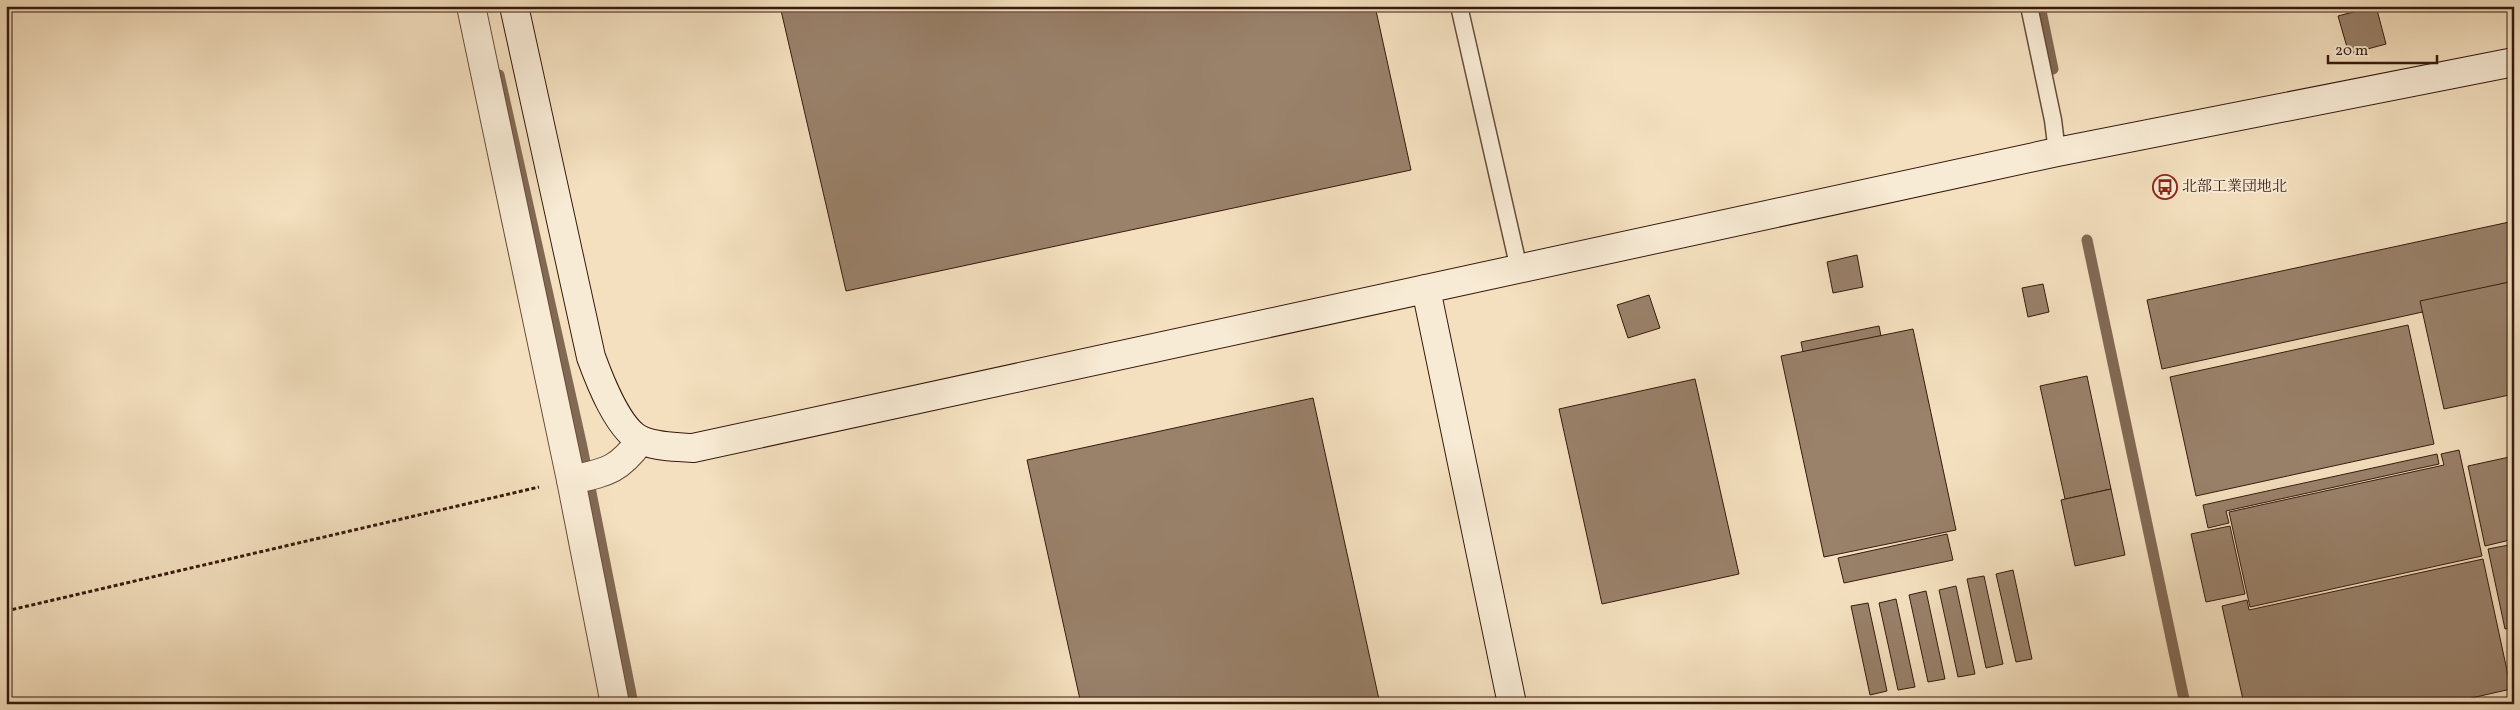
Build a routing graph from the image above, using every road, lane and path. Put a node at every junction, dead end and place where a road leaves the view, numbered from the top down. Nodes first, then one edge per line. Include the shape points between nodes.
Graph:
1 (471, 6) edge
2 (514, 6) edge
3 (1459, 6) edge
4 (2029, 6) edge
5 (2514, 62) edge
6 (2057, 152) junction
7 (1519, 269) junction
8 (1426, 289) junction
9 (641, 440) junction
10 (571, 480) junction
11 (6, 611) edge
12 (615, 704) edge
13 (1512, 704) edge

1 - 10 street
2 - 9 street via 591,356 601,386 619,417
3 - 7 lane
4 - 6 lane
5 - 6 street
6 - 7 street
7 - 8 street
8 - 9 street via 692,448
8 - 13 street
9 - 10 street via 627,458 609,471
10 - 11 path
10 - 12 street

